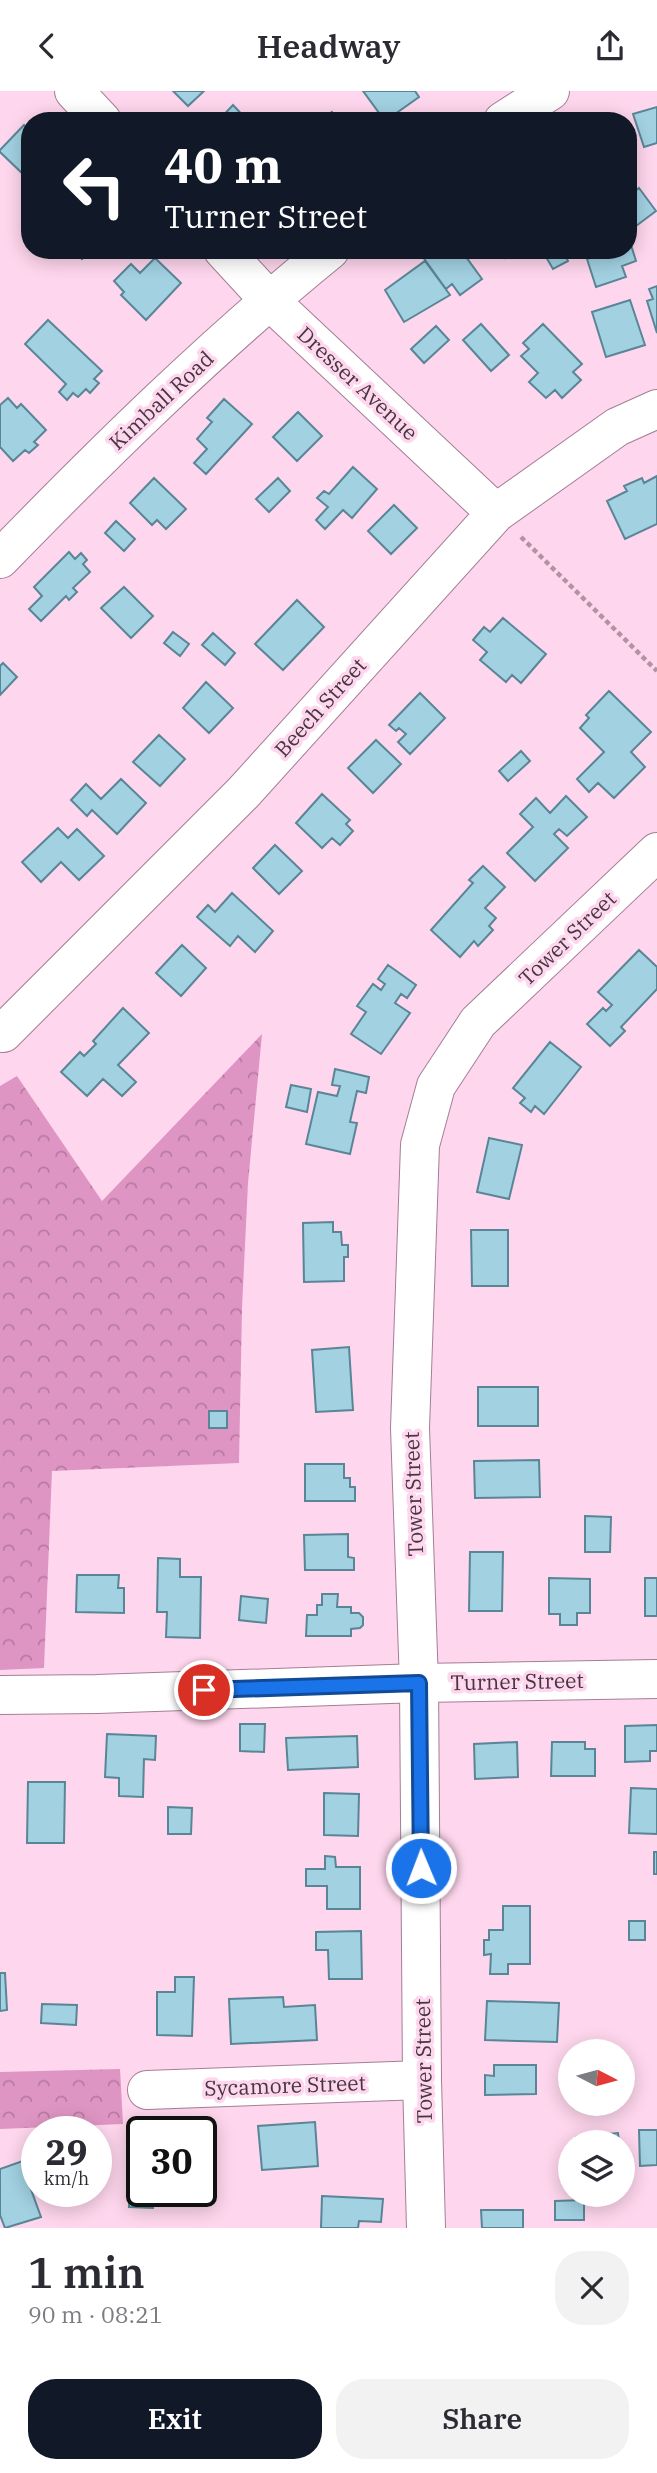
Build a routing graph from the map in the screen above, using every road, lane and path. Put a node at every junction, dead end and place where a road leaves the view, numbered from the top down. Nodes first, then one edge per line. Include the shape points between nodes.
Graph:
1 (74, 91) edge
2 (550, 91) edge
3 (94, 112) edge
4 (517, 112) edge
5 (231, 259) edge
6 (319, 259) edge
7 (269, 300) junction
8 (657, 409) edge
9 (496, 513) junction
10 (0, 559) edge
11 (657, 671) edge
12 (657, 852) edge
13 (3, 1033) dead end
14 (657, 1679) edge
15 (419, 1683) junction
16 (0, 1695) edge
17 (422, 2080) junction
18 (147, 2089) dead end
19 (426, 2228) edge

1 - 3 street
2 - 4 street
5 - 7 street, Dresser Avenue
6 - 7 street, Kimball Road
7 - 9 street, Dresser Avenue
7 - 10 street, Kimball Road via 100,456
8 - 9 street, Beech Street via 617,427
9 - 11 path
9 - 13 street, Beech Street via 243,793
12 - 15 street, Tower Street via 478,1022 436,1086 420,1145 411,1415
14 - 15 street, Turner Street
15 - 16 street, Turner Street
15 - 17 street, Tower Street
17 - 18 street, Sycamore Street
17 - 19 street, Tower Street

